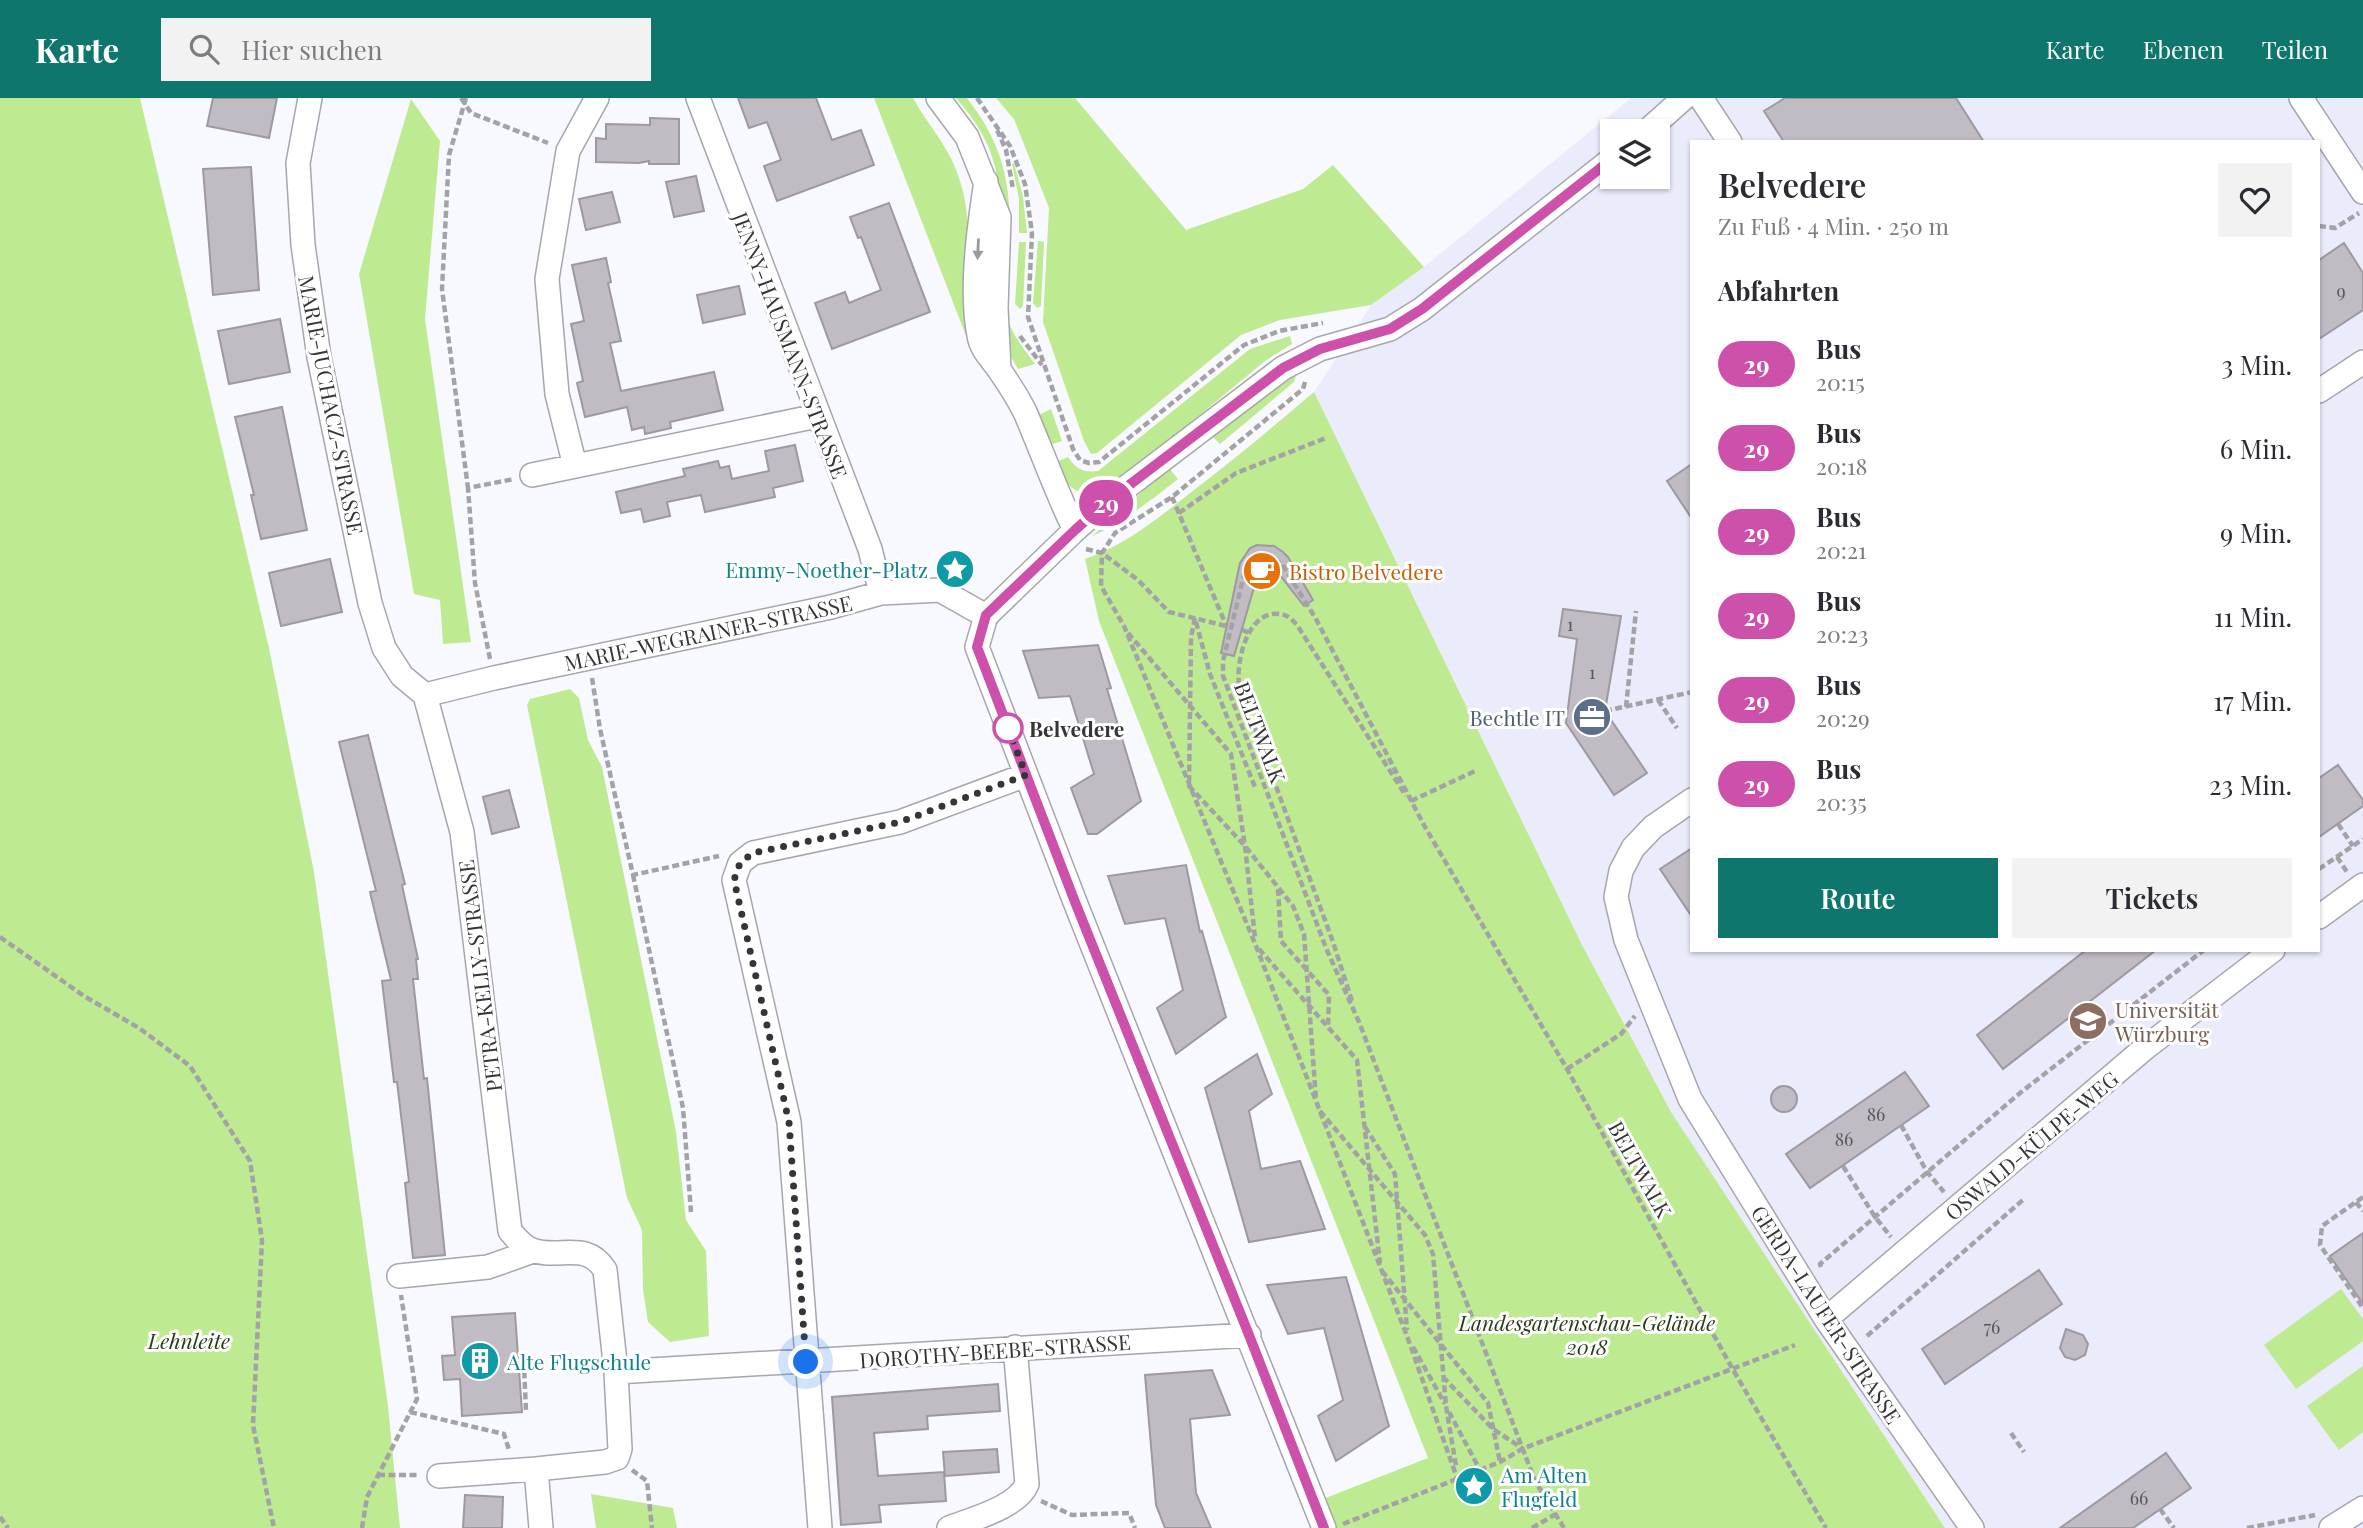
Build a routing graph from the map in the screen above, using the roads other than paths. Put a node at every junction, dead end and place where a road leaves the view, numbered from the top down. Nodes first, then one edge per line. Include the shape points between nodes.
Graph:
1 (310, 98) edge
2 (597, 98) edge
3 (698, 98) edge
4 (938, 98) edge
5 (1684, 98) edge
6 (1701, 98) edge
7 (2301, 98) edge
8 (1660, 119) edge
9 (1729, 140) edge
10 (1600, 168) edge
11 (2363, 192) edge
12 (2363, 362) edge
13 (2320, 390) edge
14 (817, 416) junction
15 (575, 467) junction
16 (532, 475) road end
17 (1075, 530) junction
18 (881, 593) junction
19 (986, 615) junction
20 (425, 695) junction
21 (1026, 775) junction
22 (1690, 801) edge
23 (2363, 886) edge
24 (2320, 916) edge
25 (2270, 952) edge
26 (533, 1251) junction
27 (399, 1276) road end
28 (1826, 1319) junction
29 (1249, 1335) junction
30 (1015, 1347) junction
31 (806, 1362) junction
32 (616, 1372) junction
33 (525, 1470) junction
34 (439, 1476) road end
35 (2363, 1508) edge
36 (2327, 1521) edge
37 (1332, 1527) edge
38 (541, 1528) edge
39 (820, 1528) edge
40 (949, 1528) edge
41 (1972, 1528) edge

1 - 20 street, MARIE-JUCHACZ-STRASSE via 298,163 303,245 319,357 370,603 384,648 402,676
2 - 15 street via 568,151 547,279 557,394
3 - 14 street, JENNY-HAUSMANN-STRASSE
4 - 17 street via 967,137 999,217 999,369 1024,411
5 - 8 street
6 - 9 street
7 - 11 street
10 - 17 street via 1422,309 1390,329 1320,349 1283,368
12 - 13 street
14 - 15 street
14 - 18 street, JENNY-HAUSMANN-STRASSE via 870,549
15 - 16 street
17 - 19 street
18 - 19 street, MARIE-WEGRAINER-STRASSE via 940,590
18 - 20 street, MARIE-WEGRAINER-STRASSE
19 - 21 street via 977,647
20 - 26 street, PETRA-KELLY-STRASSE via 462,832 510,1231
21 - 29 street
21 - 31 street via 900,822 753,853 740,863 734,880 789,1122
22 - 28 street, GERDA-LAUFER-STRASSE via 1653,827 1633,848 1621,871 1616,897 1626,940 1688,1096
23 - 24 street
25 - 28 street, OSWALD-KÜLPE-WEG via 2146,1048
26 - 27 street via 488,1268
26 - 32 street via 589,1254 598,1259 605,1270
28 - 41 street, GERDA-LAUFER-STRASSE
29 - 30 street, DOROTHY-BEEBE-STRASSE
29 - 37 street
30 - 31 street, DOROTHY-BEEBE-STRASSE
30 - 40 street via 1027,1484 1024,1493 1011,1503
31 - 32 street, DOROTHY-BEEBE-STRASSE
31 - 39 street
32 - 33 street via 617,1458
33 - 34 street
33 - 38 street
35 - 36 street

